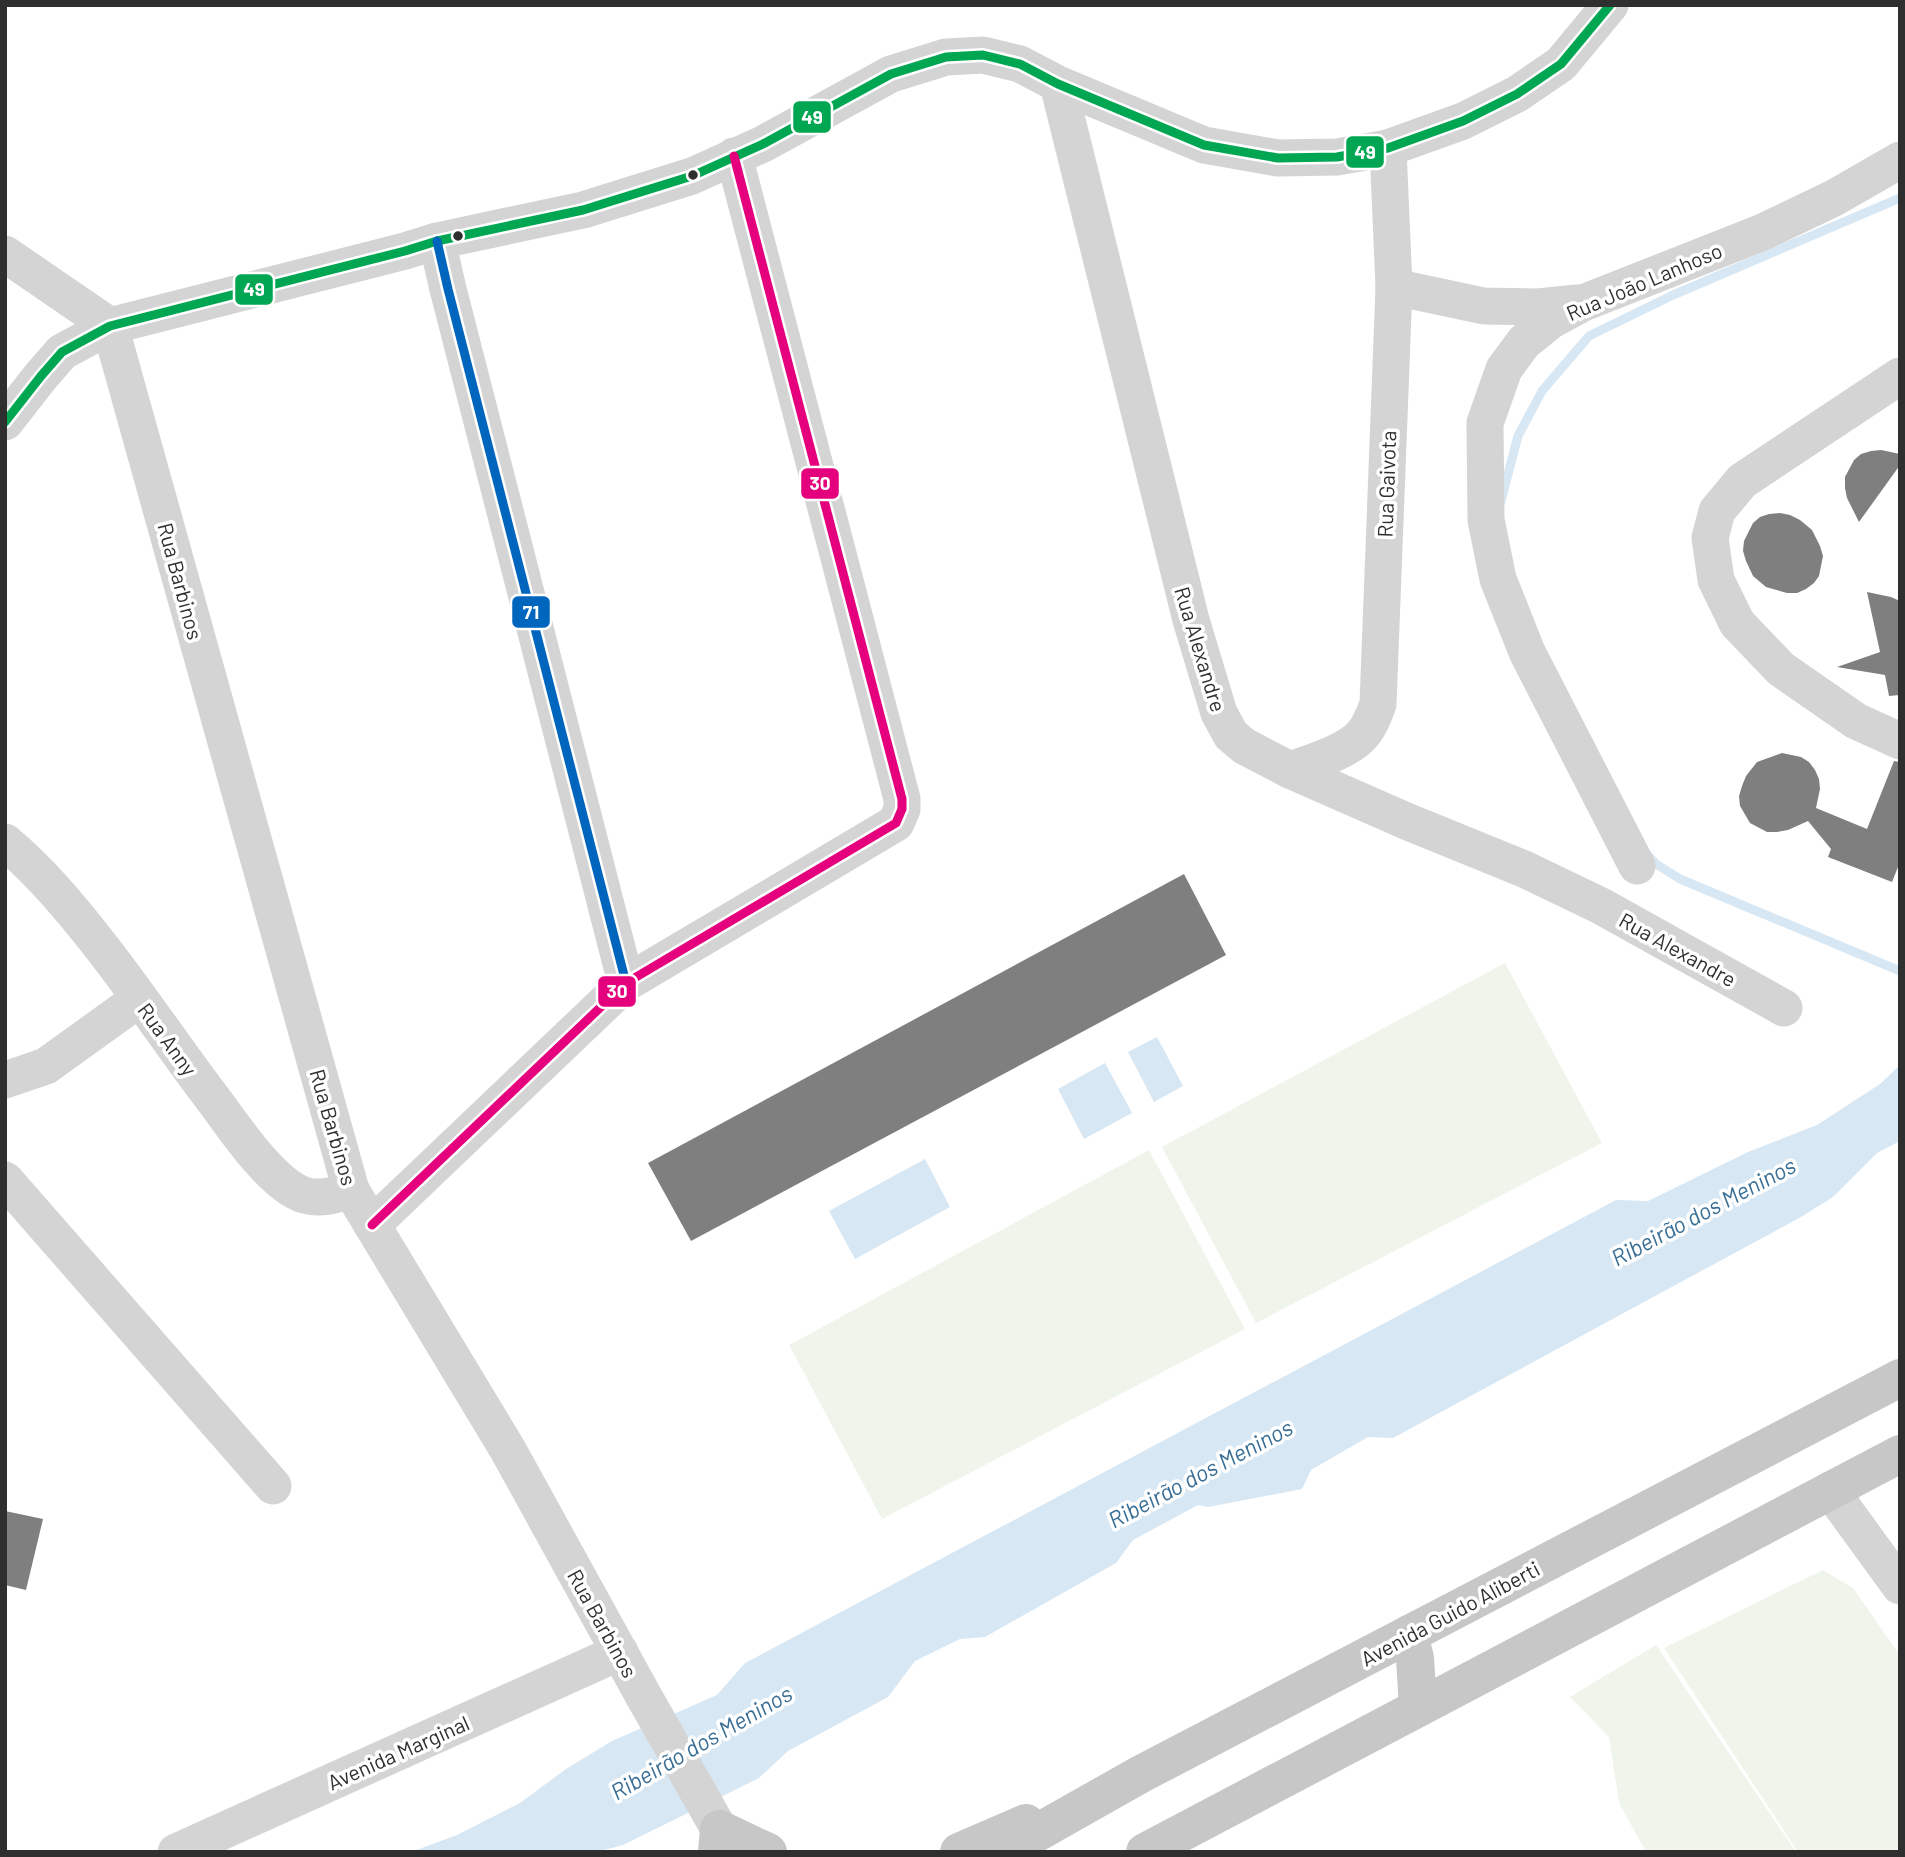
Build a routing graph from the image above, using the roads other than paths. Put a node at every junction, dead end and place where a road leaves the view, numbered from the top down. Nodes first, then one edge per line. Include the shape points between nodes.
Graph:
1 (1610, 5) edge
2 (1058, 84) junction
3 (1388, 148) junction
4 (734, 156) junction
5 (1900, 160) edge
6 (437, 241) junction
7 (5, 254) edge
8 (1394, 287) junction
9 (1583, 303) junction
10 (110, 326) junction
11 (1900, 376) edge
12 (5, 422) edge
13 (1900, 741) edge
14 (1290, 770) junction
15 (5, 842) edge
16 (1637, 866) dead end
17 (626, 983) junction
18 (139, 999) junction
19 (1784, 1008) dead end
20 (5, 1080) edge
21 (5, 1180) edge
22 (351, 1189) junction
23 (372, 1225) junction
24 (1900, 1378) edge
25 (1900, 1454) edge
26 (273, 1486) dead end
27 (1830, 1490) junction
28 (1900, 1586) edge
29 (1409, 1634) junction
30 (620, 1651) junction
31 (1418, 1707) junction
32 (1141, 1774) junction
33 (720, 1837) edge
34 (176, 1852) edge
35 (768, 1852) edge
36 (959, 1852) edge
37 (1003, 1852) edge
38 (1145, 1852) edge

1 - 3 street via 1561,64 1517,94 1463,121
2 - 3 street via 1204,145 1278,158 1337,158
2 - 4 street via 1020,64 983,55 946,57 891,74
2 - 14 street, Rua Alexandre via 1191,620 1219,713 1244,746
3 - 8 street, Rua Gaivota
4 - 6 street via 692,176 583,210
4 - 17 street via 902,809 896,823
5 - 9 street, Rua João Lanhoso via 1763,232
6 - 10 street
6 - 17 street
7 - 10 street
8 - 9 street via 1484,306
8 - 14 street, Rua Gaivota via 1378,704 1371,722 1351,744
9 - 16 street, Rua João Lanhoso via 1524,342 1504,369 1485,423 1486,520 1498,579 1527,652
10 - 12 street via 62,352
10 - 22 street, Rua Barbinos
11 - 13 street via 1742,481 1717,511 1710,538 1716,580 1737,623 1781,669 1856,721
14 - 19 street, Rua Alexandre via 1535,874
15 - 18 street, Rua Anny via 62,898
17 - 23 street
18 - 20 street via 46,1066
18 - 22 street, Rua Anny via 254,1154 282,1181 303,1194 319,1197
21 - 26 street
22 - 23 street, Rua Barbinos
23 - 30 street, Rua Barbinos via 508,1450
24 - 29 main road, Avenida Guido Aliberti
25 - 27 main road
27 - 28 street
27 - 31 main road
29 - 31 main road
29 - 32 main road, Avenida Guido Aliberti
30 - 33 street, Rua Barbinos
30 - 34 street, Avenida Marginal
31 - 38 main road
32 - 36 main road
32 - 37 main road, Avenida Guido Aliberti
33 - 35 main road

